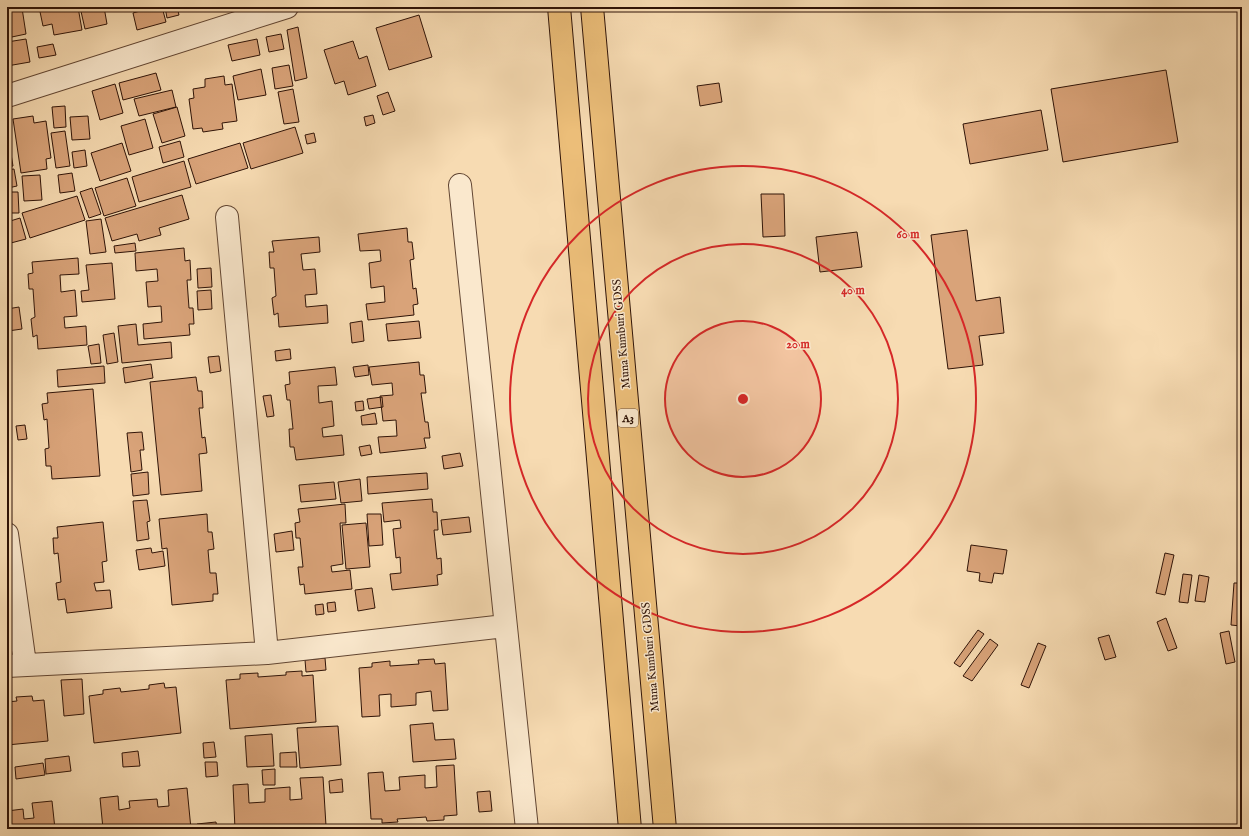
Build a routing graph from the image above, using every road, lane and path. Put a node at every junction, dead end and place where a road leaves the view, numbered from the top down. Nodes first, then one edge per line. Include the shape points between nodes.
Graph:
1 (287, 7) edge
2 (559, 7) edge
3 (592, 7) edge
4 (7, 96) edge
5 (460, 185) dead end
6 (226, 217) dead end
7 (7, 534) edge
8 (505, 626) junction
9 (267, 652) junction
10 (16, 665) edge
11 (527, 829) edge
12 (630, 829) edge
13 (665, 829) edge

1 - 4 street
2 - 12 highway
3 - 13 highway, Muna Kumburi GDSS / A3
5 - 8 street
6 - 9 street
7 - 10 street
8 - 9 street
8 - 11 street
9 - 10 street

